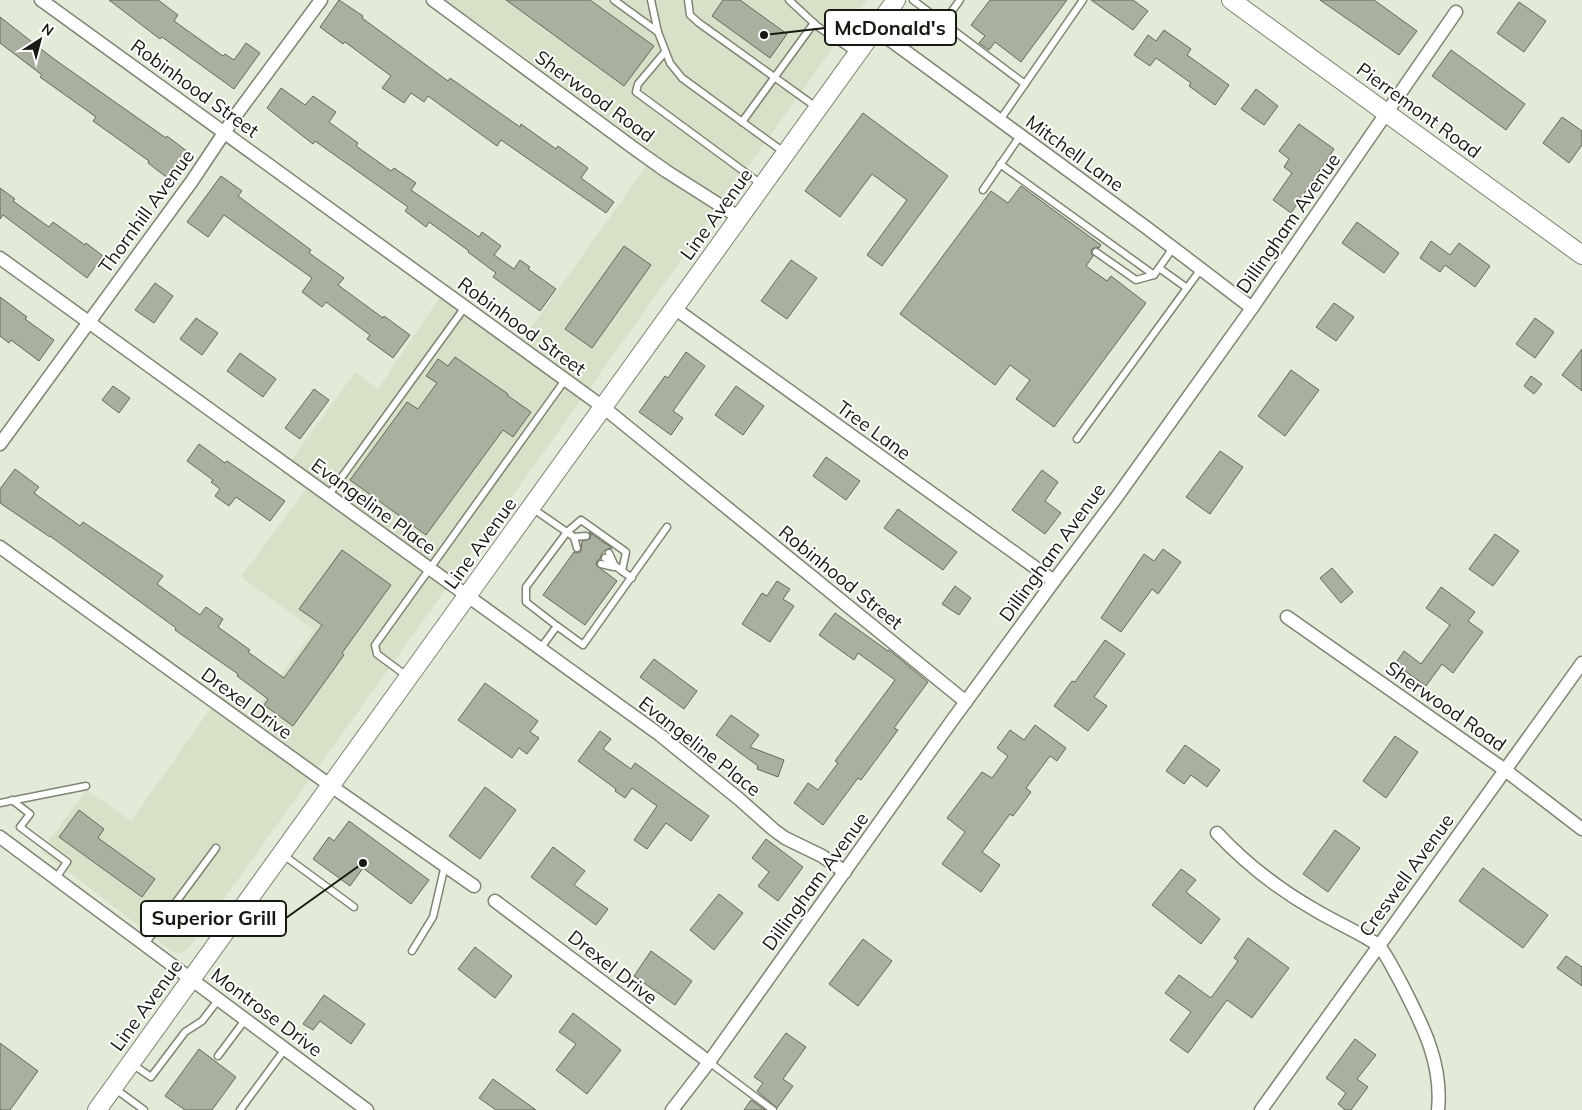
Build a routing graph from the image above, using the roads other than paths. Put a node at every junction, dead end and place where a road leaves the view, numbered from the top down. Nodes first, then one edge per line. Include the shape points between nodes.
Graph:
1 (41, 0) edge
2 (321, 0) edge
3 (433, 0) edge
4 (614, 0) edge
5 (651, 0) edge
6 (688, 0) edge
7 (789, 0) edge
8 (896, 0) edge
9 (912, 0) edge
10 (960, 0) edge
11 (1083, 0) edge
12 (1231, 0) edge
13 (1456, 12) dead end
14 (943, 23) junction
15 (814, 24) junction
16 (875, 29) junction
17 (658, 32) junction
18 (665, 52) junction
19 (857, 54) junction
20 (774, 78) junction
21 (1025, 84) junction
22 (818, 108) junction
23 (1386, 113) junction
24 (999, 121) junction
25 (742, 122) junction
26 (224, 133) junction
27 (1020, 136) junction
28 (786, 153) junction
29 (1000, 164) junction
30 (763, 185) junction
31 (982, 190) dead end
32 (740, 218) junction
33 (1090, 229) junction
34 (1090, 237) dead end
35 (1173, 248) junction
36 (1096, 252) dead end
37 (1582, 255) edge
38 (0, 258) edge
39 (1159, 268) junction
40 (1201, 269) junction
41 (1154, 275) junction
42 (1187, 288) junction
43 (465, 307) junction
44 (674, 308) junction
45 (1252, 308) junction
46 (88, 322) junction
47 (565, 380) junction
48 (603, 408) junction
49 (1077, 439) dead end
50 (0, 444) edge
51 (328, 496) junction
52 (531, 507) junction
53 (667, 527) dead end
54 (567, 532) junction
55 (574, 537) junction
56 (0, 547) edge
57 (619, 569) junction
58 (430, 570) junction
59 (632, 578) junction
60 (1054, 581) junction
61 (467, 596) junction
62 (1287, 617) dead end
63 (557, 626) junction
64 (540, 649) junction
65 (1582, 663) edge
66 (409, 678) junction
67 (966, 702) junction
68 (1505, 770) junction
69 (86, 786) dead end
70 (331, 786) junction
71 (12, 800) junction
72 (0, 803) edge
73 (1582, 828) edge
74 (1217, 834) dead end
75 (0, 837) edge
76 (216, 848) dead end
77 (282, 854) junction
78 (445, 866) junction
79 (845, 872) junction
80 (56, 878) junction
81 (474, 886) dead end
82 (495, 901) dead end
83 (354, 907) dead end
84 (146, 944) junction
85 (1378, 946) junction
86 (412, 951) dead end
87 (192, 979) junction
88 (219, 999) junction
89 (245, 1020) junction
90 (285, 1049) junction
91 (218, 1056) dead end
92 (709, 1062) junction
93 (131, 1063) junction
94 (113, 1088) junction
95 (97, 1110) edge
96 (144, 1110) edge
97 (240, 1110) edge
98 (367, 1110) edge
99 (672, 1110) edge
100 (773, 1110) edge
101 (1261, 1110) edge
102 (1438, 1110) edge

1 - 26 street, Robinhood Street
2 - 26 street, Thornhill Avenue
3 - 32 street, Sherwood Road via 643,154
4 - 17 lane
5 - 17 lane
6 - 20 lane via 690,15
7 - 15 lane
8 - 16 main road, Line Avenue
9 - 14 lane
10 - 14 lane
11 - 21 lane
12 - 23 main road, Pierremont Road
13 - 23 street, Dillingham Avenue
14 - 21 lane
15 - 19 lane
15 - 20 lane
16 - 19 main road, Line Avenue
16 - 24 street, Mitchell Lane
17 - 18 lane
18 - 25 lane via 682,78
18 - 30 lane via 638,84 636,92
19 - 22 main road, Line Avenue
20 - 22 lane
20 - 25 lane
21 - 24 lane
22 - 28 main road, Line Avenue
23 - 37 main road, Pierremont Road
23 - 45 street, Dillingham Avenue
24 - 27 street, Mitchell Lane
25 - 28 lane
26 - 43 street, Robinhood Street
26 - 46 street, Thornhill Avenue
27 - 29 lane
27 - 35 street, Mitchell Lane
28 - 30 main road, Line Avenue
29 - 31 lane
29 - 33 lane
30 - 32 main road, Line Avenue
32 - 44 main road, Line Avenue
33 - 34 lane
33 - 41 lane
35 - 39 lane
35 - 40 street, Mitchell Lane
36 - 41 lane via 1136,280
38 - 46 street, Evangeline Place
39 - 41 lane
39 - 42 lane
40 - 42 lane
40 - 45 street, Mitchell Lane
42 - 49 lane
43 - 47 street, Robinhood Street
43 - 51 lane
44 - 48 main road, Line Avenue
44 - 60 street, Tree Lane
45 - 60 street, Dillingham Avenue
46 - 50 street, Thornhill Avenue
46 - 51 street, Evangeline Place
47 - 48 street, Robinhood Street
47 - 58 lane
48 - 52 main road, Line Avenue
48 - 67 street, Robinhood Street
51 - 58 street, Evangeline Place
52 - 54 lane
52 - 61 main road, Line Avenue
53 - 59 lane
54 - 55 lane
54 - 57 lane via 581,520 626,552
54 - 63 lane via 526,587 526,602
55 - 55 lane via 582,542
56 - 70 street, Drexel Drive
57 - 57 lane via 605,558
57 - 59 lane
58 - 61 street, Evangeline Place
58 - 66 lane via 375,645 377,654
59 - 63 lane via 583,646
60 - 67 street, Dillingham Avenue
61 - 64 street, Evangeline Place
61 - 66 main road, Line Avenue
62 - 68 street, Sherwood Road
63 - 64 lane
64 - 79 street, Evangeline Place via 699,765 774,830
65 - 68 street, Creswell Avenue
66 - 70 main road, Line Avenue
67 - 79 street, Dillingham Avenue
68 - 73 street, Sherwood Road
68 - 85 street, Creswell Avenue
69 - 71 lane
70 - 77 main road, Line Avenue
70 - 78 street, Drexel Drive
71 - 72 lane
71 - 80 lane via 30,814 20,827 67,862
74 - 85 street via 1266,877
75 - 80 street, Montrose Drive
76 - 84 lane
77 - 83 lane
77 - 87 main road, Line Avenue
78 - 81 street, Drexel Drive
78 - 86 lane via 433,917
79 - 92 street, Dillingham Avenue
80 - 84 street, Montrose Drive
82 - 92 street, Drexel Drive
84 - 87 street, Montrose Drive
85 - 101 street, Creswell Avenue
85 - 102 street via 1428,1037 1438,1083
87 - 88 street, Montrose Drive
87 - 93 main road, Line Avenue
88 - 89 street, Montrose Drive
88 - 93 lane via 202,1021 185,1032 151,1077
89 - 90 street, Montrose Drive
89 - 91 lane
90 - 97 lane
90 - 98 street, Montrose Drive
92 - 99 street, Dillingham Avenue
92 - 100 lane
93 - 94 main road, Line Avenue
94 - 95 main road, Line Avenue
94 - 96 lane

